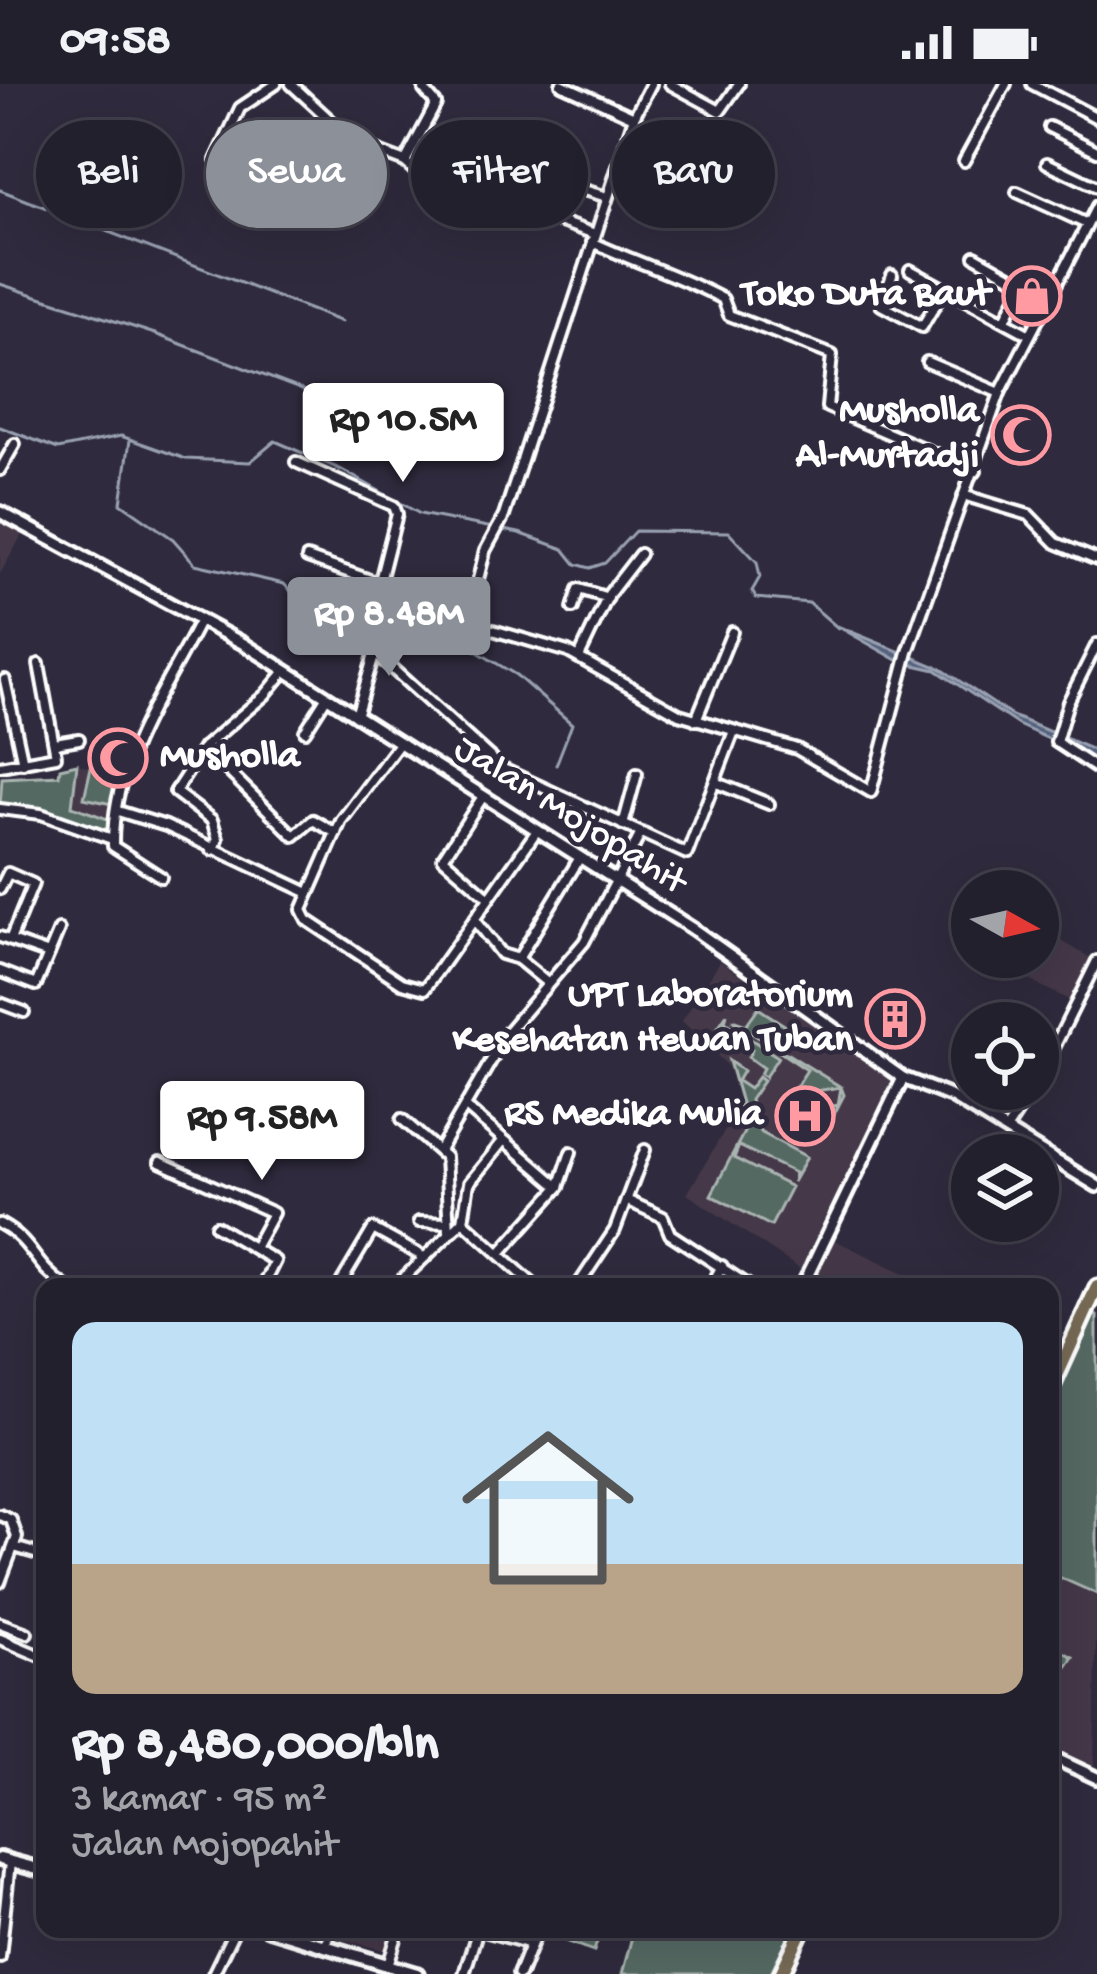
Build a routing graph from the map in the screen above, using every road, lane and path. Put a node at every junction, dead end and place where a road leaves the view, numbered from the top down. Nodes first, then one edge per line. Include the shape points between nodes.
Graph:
1 (276, 84) edge
2 (291, 84) edge
3 (426, 84) edge
4 (561, 84) edge
5 (651, 84) edge
6 (670, 84) edge
7 (740, 84) edge
8 (1006, 84) edge
9 (1032, 84) edge
10 (634, 117) junction
11 (1097, 118) edge
12 (234, 120) edge
13 (633, 120) edge
14 (1049, 127) dead end
15 (1097, 151) edge
16 (964, 161) dead end
17 (406, 162) junction
18 (1047, 163) dead end
19 (612, 182) edge
20 (1097, 188) edge
21 (588, 191) edge
22 (1017, 192) dead end
23 (607, 197) junction
24 (1097, 206) edge
25 (1088, 224) junction
26 (594, 238) junction
27 (975, 256) dead end
28 (910, 270) dead end
29 (892, 275) dead end
30 (945, 288) junction
31 (1005, 320) junction
32 (1028, 334) junction
33 (927, 362) dead end
34 (1000, 393) junction
35 (15, 444) dead end
36 (296, 462) dead end
37 (0, 470) edge
38 (976, 470) junction
39 (966, 496) junction
40 (0, 512) edge
41 (640, 554) dead end
42 (308, 558) dead end
43 (1097, 560) edge
44 (379, 583) junction
45 (608, 598) junction
46 (573, 608) dead end
47 (389, 610) junction
48 (200, 620) junction
49 (467, 624) junction
50 (732, 632) dead end
51 (1097, 644) edge
52 (374, 653) junction
53 (579, 657) junction
54 (39, 664) dead end
55 (285, 671) junction
56 (5, 680) dead end
57 (326, 698) junction
58 (356, 717) junction
59 (696, 720) junction
60 (734, 730) junction
61 (305, 731) dead end
62 (79, 739) dead end
63 (55, 743) junction
64 (398, 745) junction
65 (204, 746) junction
66 (23, 763) junction
67 (0, 766) edge
68 (1097, 770) edge
69 (637, 774) dead end
70 (716, 783) junction
71 (482, 798) junction
72 (770, 804) dead end
73 (0, 809) edge
74 (118, 811) junction
75 (623, 825) junction
76 (536, 832) junction
77 (336, 833) junction
78 (641, 833) junction
79 (112, 839) junction
80 (212, 850) junction
81 (580, 859) junction
82 (4, 870) edge
83 (161, 877) dead end
84 (619, 882) junction
85 (0, 889) edge
86 (309, 893) junction
87 (488, 897) junction
88 (475, 921) junction
89 (58, 930) dead end
90 (5, 938) edge
91 (49, 954) junction
92 (518, 959) junction
93 (1097, 961) edge
94 (0, 971) edge
95 (546, 982) junction
96 (0, 1003) edge
97 (24, 1012) dead end
98 (1059, 1038) edge
99 (903, 1078) junction
100 (467, 1109) junction
101 (1019, 1110) edge
102 (403, 1119) dead end
103 (1006, 1130) junction
104 (502, 1141) junction
105 (440, 1149) junction
106 (645, 1150) dead end
107 (571, 1152) dead end
108 (160, 1162) dead end
109 (1097, 1186) edge
110 (559, 1187) junction
111 (626, 1200) junction
112 (463, 1220) junction
113 (419, 1222) dead end
114 (0, 1224) edge
115 (215, 1226) dead end
116 (448, 1227) junction
117 (254, 1248) junction
118 (500, 1253) junction
119 (422, 1256) junction
120 (722, 1266) junction
121 (53, 1278) edge
122 (266, 1278) edge
123 (344, 1278) edge
124 (402, 1278) edge
125 (526, 1278) edge
126 (583, 1278) edge
127 (715, 1278) edge
128 (739, 1278) edge
129 (806, 1278) edge
130 (1097, 1287) edge
131 (1059, 1370) edge
132 (0, 1515) edge
133 (14, 1547) junction
134 (36, 1553) edge
135 (0, 1582) edge
136 (0, 1623) edge
137 (27, 1634) dead end
138 (0, 1639) edge
139 (36, 1654) edge
140 (1059, 1760) edge
141 (1097, 1778) edge
142 (5, 1861) edge
143 (36, 1868) edge
144 (231, 1938) edge
145 (301, 1938) edge
146 (328, 1938) edge
147 (396, 1938) edge
148 (474, 1938) edge
149 (509, 1938) edge
150 (533, 1938) edge
151 (799, 1938) edge
152 (531, 1944) junction
153 (326, 1945) junction
154 (0, 1958) edge
155 (388, 1965) junction
156 (786, 1973) edge
157 (213, 1974) edge
158 (417, 1974) edge
159 (464, 1974) edge
160 (519, 1974) edge

1 - 12 street via 240,107
2 - 17 street via 355,143
3 - 17 street via 436,104
4 - 10 street
5 - 10 street
6 - 7 street via 720,111
8 - 16 street
9 - 11 street
10 - 13 street
14 - 15 street
17 - 26 street via 426,184 497,215 541,215
18 - 20 street
19 - 23 street
21 - 23 street
22 - 25 street
23 - 26 street
24 - 25 street
25 - 32 street
26 - 38 street via 723,299 729,315 832,355 827,407
26 - 49 street
27 - 31 street via 1022,283
28 - 30 street
29 - 30 street via 880,304 922,327
30 - 31 street
31 - 32 street
32 - 34 street
33 - 34 street
34 - 38 street
35 - 37 street
36 - 44 street via 394,506
38 - 39 street
39 - 43 street via 1029,515 1056,543
39 - 60 street via 908,652 871,793 796,749
40 - 48 street, Jalan Mojopahit
41 - 45 street
42 - 44 street
44 - 47 street
45 - 46 street via 579,589
45 - 53 street
47 - 49 street via 417,607
47 - 52 street
48 - 55 street, Jalan Mojopahit
48 - 74 street via 128,752
49 - 53 street
50 - 59 street
51 - 68 street via 1058,736
52 - 58 street
52 - 75 street via 489,759
53 - 59 street
54 - 63 street
55 - 57 street, Jalan Mojopahit
55 - 65 street
56 - 66 street
57 - 58 street, Jalan Mojopahit
57 - 61 street
58 - 64 street, Jalan Mojopahit
59 - 60 street
60 - 70 street
62 - 63 street
63 - 66 street via 55,757
64 - 71 street, Jalan Mojopahit
64 - 77 street
65 - 77 street via 294,836 313,820
65 - 80 street via 175,792 212,820
66 - 67 street
69 - 75 street
70 - 72 street
70 - 78 street via 687,854
71 - 76 street, Jalan Mojopahit
71 - 87 street via 443,858
73 - 79 street
74 - 79 street
74 - 80 street
75 - 78 street
76 - 81 street, Jalan Mojopahit
76 - 87 street
77 - 86 street
78 - 84 street
79 - 83 street via 119,853
80 - 86 street
81 - 84 street, Jalan Mojopahit
81 - 92 street
82 - 85 street
82 - 90 street via 33,884
84 - 95 street via 584,942
84 - 99 street, Jalan Mojopahit
86 - 88 street via 307,920 415,991 425,989
87 - 88 street
88 - 92 street via 501,954
89 - 91 street
90 - 91 street
91 - 94 street via 36,985
92 - 95 street
93 - 98 street
95 - 100 street via 500,1044
96 - 97 street
99 - 103 street, Jalan Mojopahit
99 - 129 street
100 - 104 street
100 - 105 street
101 - 103 street
102 - 105 street
103 - 109 street, Jalan Mojopahit
104 - 110 street
104 - 112 street via 469,1183
105 - 116 street via 448,1167
106 - 111 street
107 - 110 street
108 - 117 street via 273,1213
110 - 118 street
111 - 120 street via 663,1217 670,1234
111 - 126 street
112 - 116 street
112 - 118 street
113 - 116 street
114 - 121 street via 26,1238
115 - 117 street
116 - 119 street
117 - 122 street via 275,1261
118 - 125 street
119 - 123 street via 374,1229
119 - 124 street
120 - 127 street
120 - 128 street
130 - 131 highway
132 - 133 street via 15,1526
133 - 134 street
133 - 135 street
136 - 137 street
138 - 139 street
140 - 141 street
142 - 143 main road
142 - 154 street
144 - 157 street
145 - 153 main road
146 - 153 street
147 - 155 street
148 - 159 street
149 - 152 street
150 - 152 street
151 - 156 highway
152 - 160 street
153 - 155 main road
155 - 158 main road

